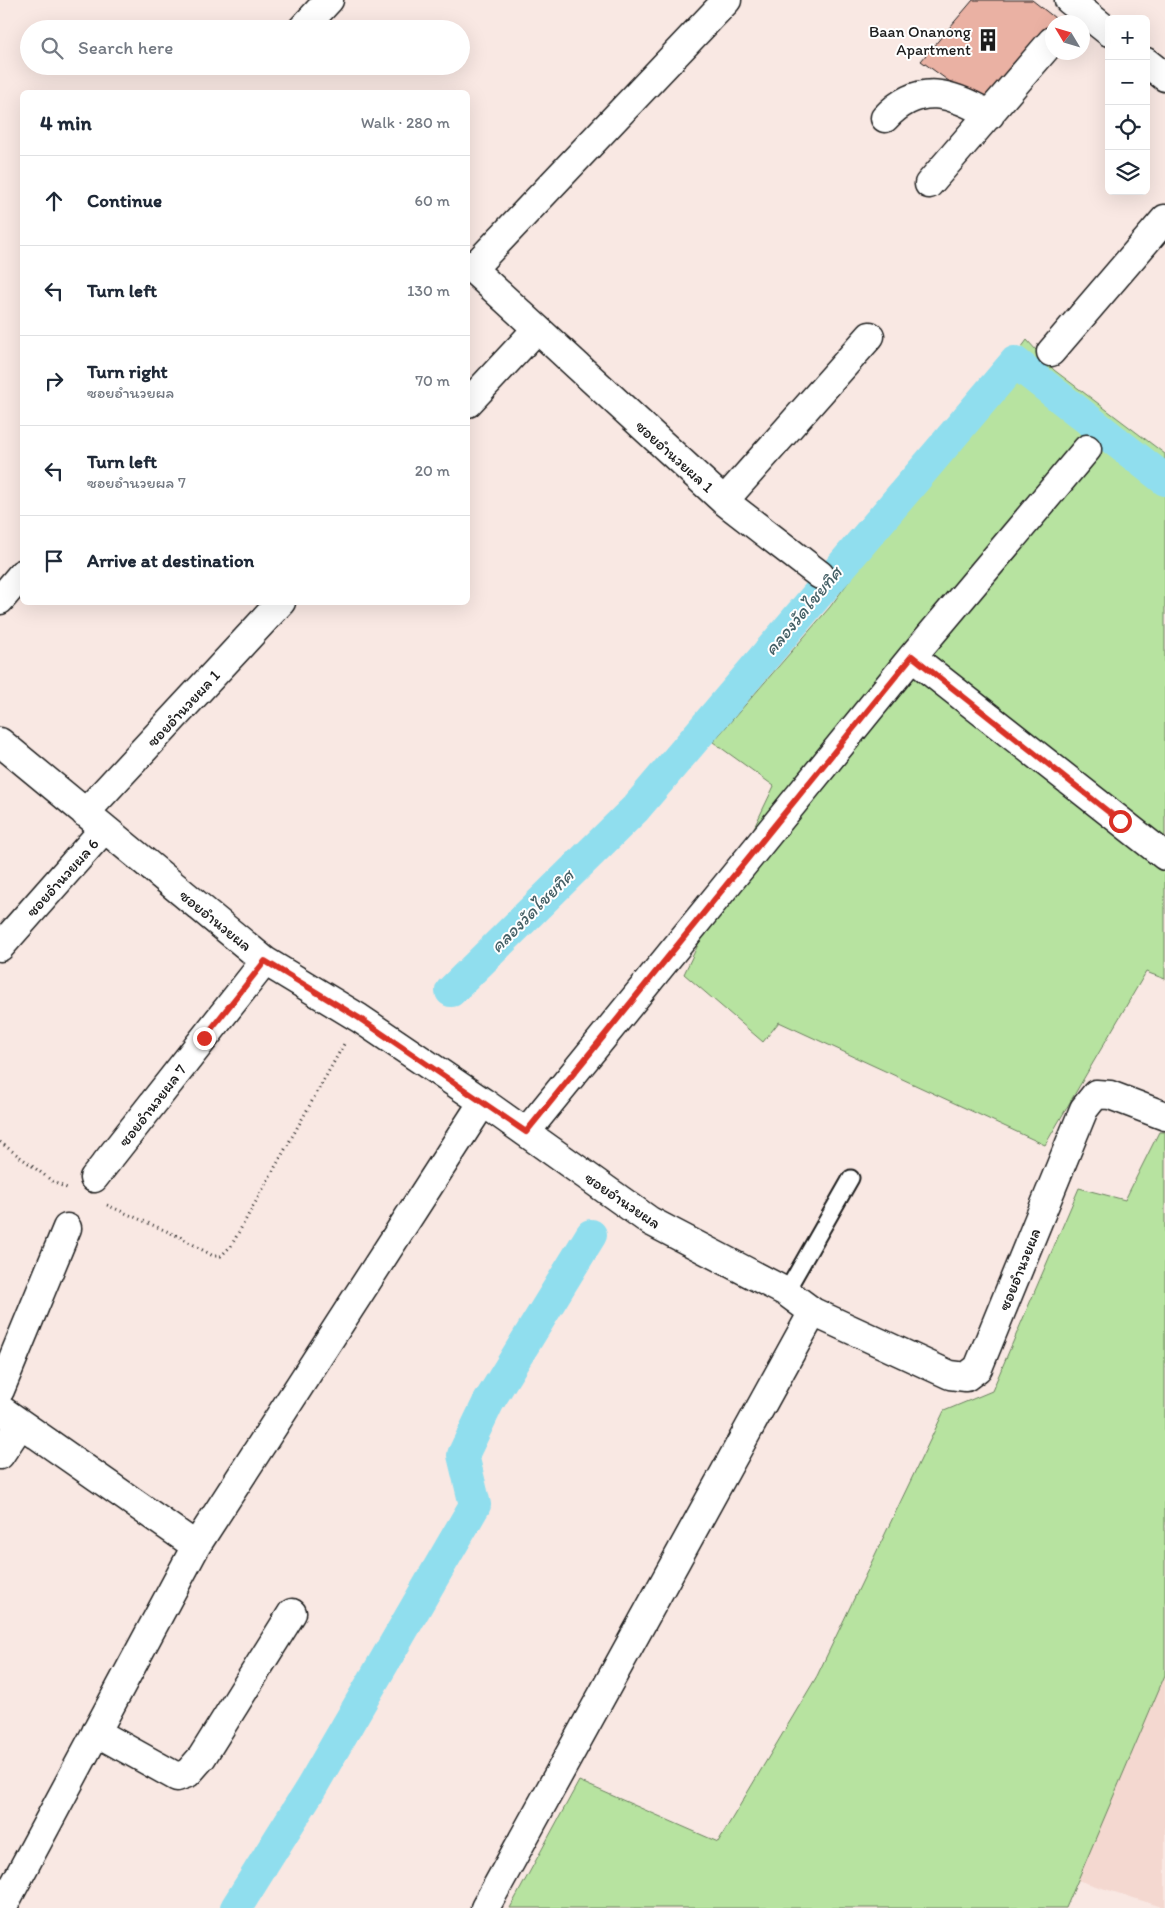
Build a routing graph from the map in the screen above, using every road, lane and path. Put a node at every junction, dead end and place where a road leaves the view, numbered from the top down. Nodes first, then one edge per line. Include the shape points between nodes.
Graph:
1 (329, 0) edge
2 (727, 0) edge
3 (1076, 8) edge
4 (310, 20) edge
5 (1105, 29) edge
6 (1045, 49) edge
7 (1150, 65) edge
8 (1165, 77) edge
9 (990, 114) junction
10 (886, 118) dead end
11 (929, 184) dead end
12 (1165, 219) edge
13 (470, 267) edge
14 (536, 330) junction
15 (870, 336) dead end
16 (1051, 352) dead end
17 (470, 401) edge
18 (1087, 448) dead end
19 (724, 501) junction
20 (20, 576) edge
21 (820, 576) dead end
22 (0, 600) edge
23 (278, 605) edge
24 (912, 656) junction
25 (0, 742) edge
26 (95, 821) junction
27 (1165, 856) edge
28 (0, 947) edge
29 (265, 961) junction
30 (359, 1018) junction
31 (483, 1102) junction
32 (1165, 1116) edge
33 (526, 1132) junction
34 (0, 1142) edge
35 (851, 1178) dead end
36 (89, 1190) junction
37 (67, 1228) dead end
38 (786, 1292) junction
39 (813, 1312) junction
40 (0, 1390) edge
41 (10, 1417) edge
42 (0, 1455) edge
43 (196, 1546) junction
44 (292, 1613) dead end
45 (96, 1732) junction
46 (2, 1908) edge
47 (485, 1908) edge

1 - 4 street
2 - 13 street, ซอยอำนวยผล 1
3 - 5 street
6 - 9 street
7 - 8 street
9 - 10 street via 964,99 925,94 908,98
9 - 11 street
12 - 16 street
13 - 14 street, ซอยอำนวยผล 1
14 - 17 street
14 - 19 street, ซอยอำนวยผล 1
15 - 19 street
18 - 24 street
19 - 21 street, ซอยอำนวยผล 1
20 - 22 street
23 - 26 street, ซอยอำนวยผล 1
24 - 27 street
24 - 33 street
25 - 26 street, ซอยอำนวยผล
26 - 28 street, ซอยอำนวยผล 6
26 - 29 street, ซอยอำนวยผล
29 - 30 street, ซอยอำนวยผล
29 - 36 street, ซอยอำนวยผล 7
30 - 31 street, ซอยอำนวยผล
30 - 36 path via 231,1246 221,1256 213,1256
31 - 33 street, ซอยอำนวยผล
31 - 43 street
32 - 39 street, ซอยอำนวยผล via 1110,1094 1096,1094 1084,1110 978,1368 966,1377 950,1375
33 - 38 street, ซอยอำนวยผล via 650,1221
34 - 36 path via 55,1183
35 - 38 lane
37 - 40 street
38 - 39 street, ซอยอำนวยผล
39 - 47 street
41 - 42 street
41 - 43 street
43 - 45 street
44 - 45 street via 202,1757 188,1773 177,1777
45 - 46 street

